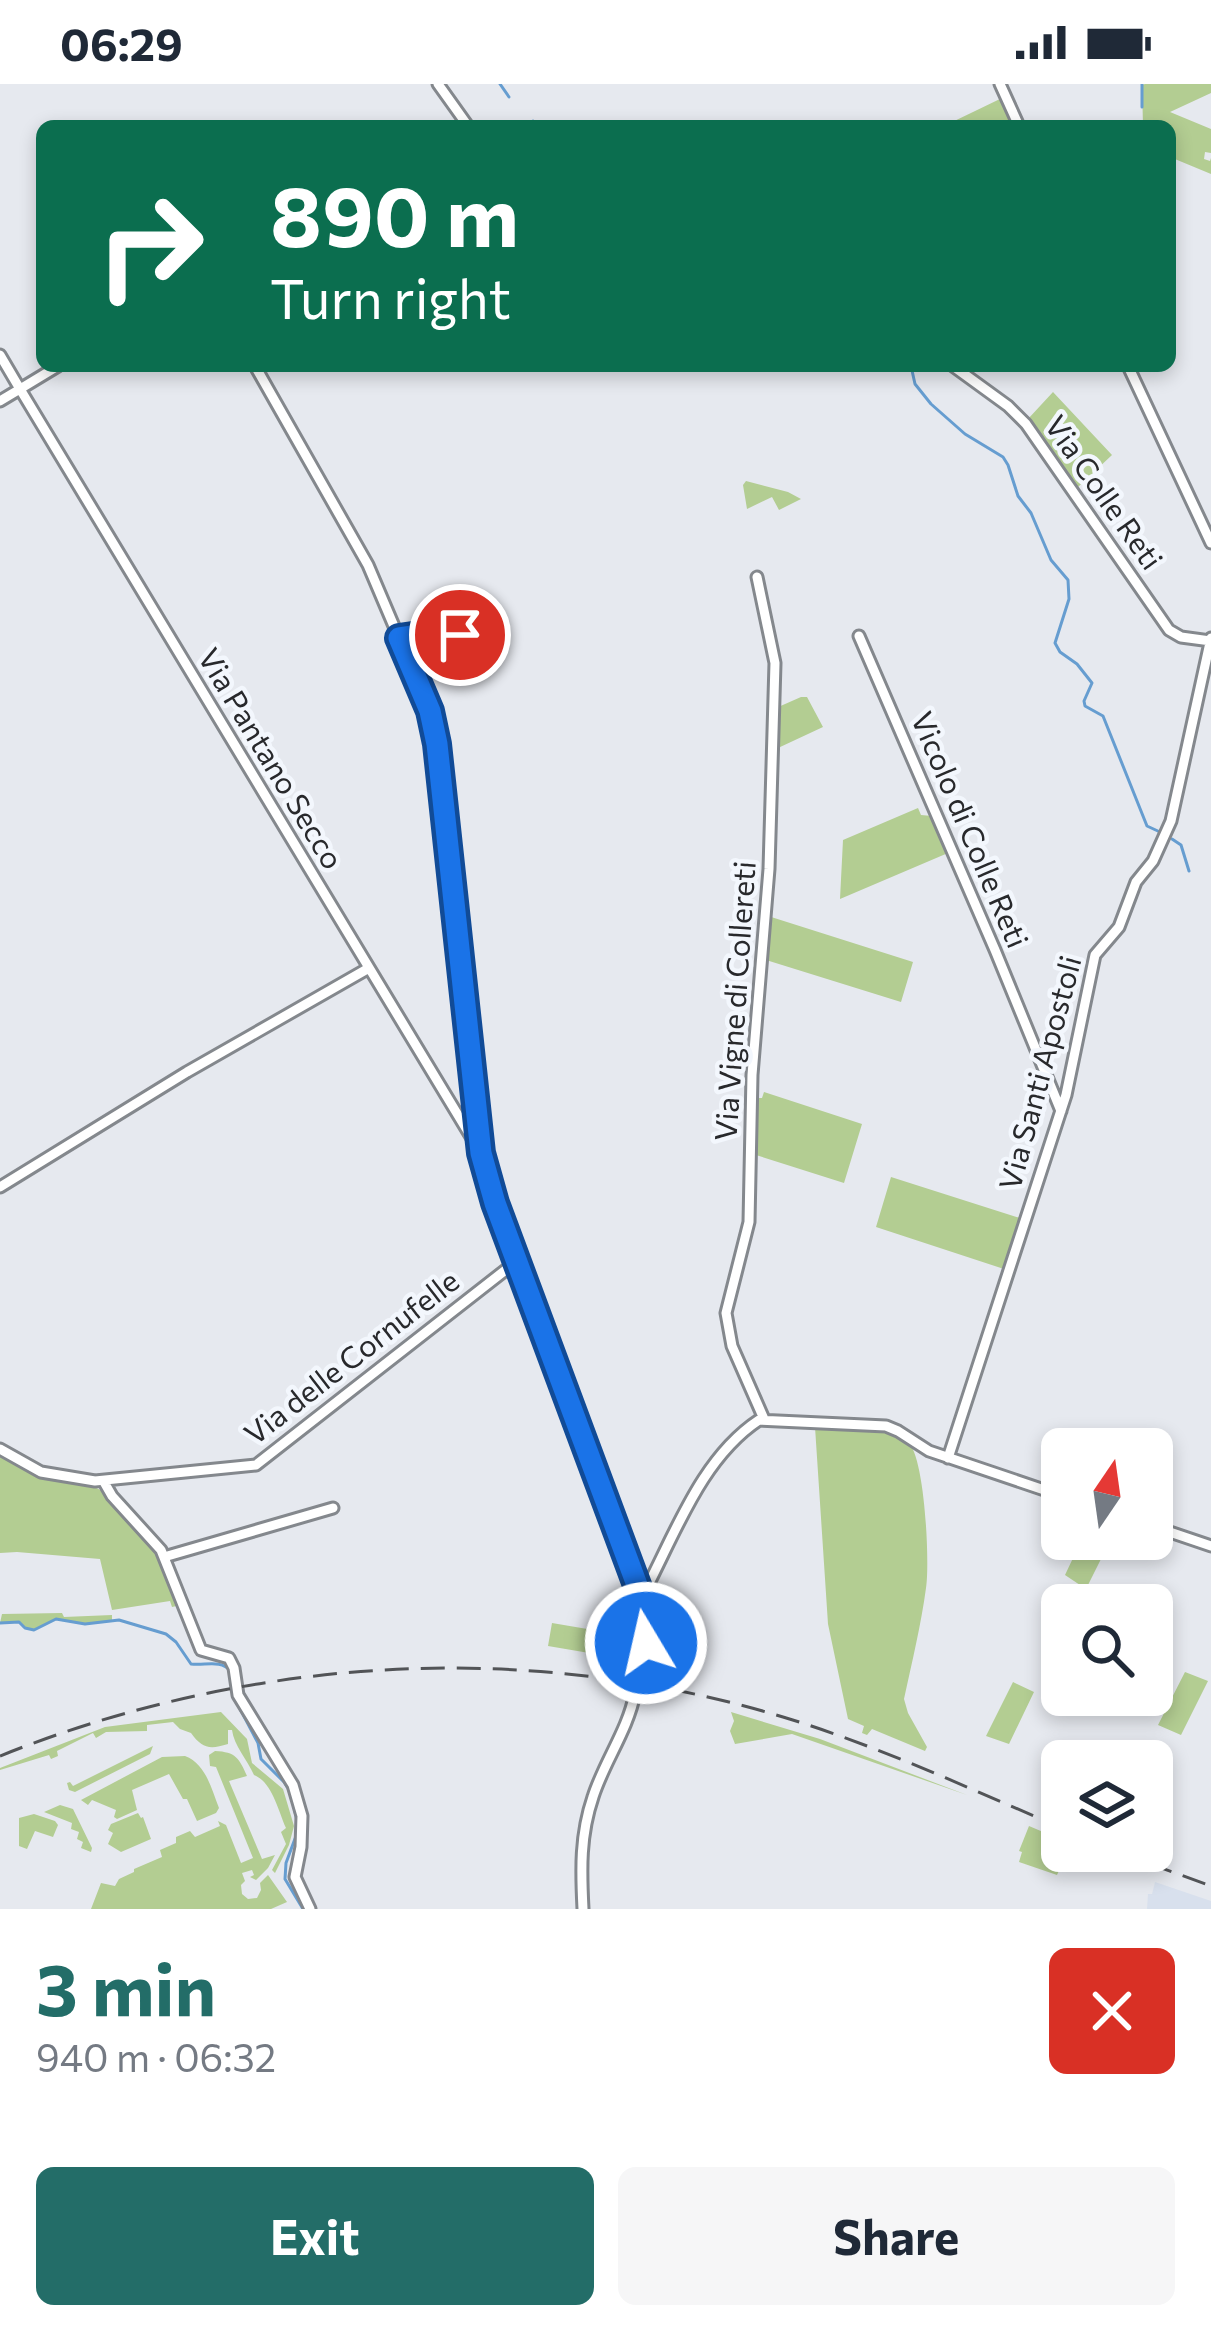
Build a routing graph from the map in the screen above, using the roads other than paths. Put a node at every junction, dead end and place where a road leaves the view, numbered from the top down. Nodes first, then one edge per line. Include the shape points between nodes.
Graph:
1 (438, 84) edge
2 (1000, 84) edge
3 (464, 120) edge
4 (1016, 120) edge
5 (0, 355) edge
6 (48, 372) edge
7 (258, 372) edge
8 (961, 372) edge
9 (1131, 372) edge
10 (20, 389) junction
11 (0, 401) edge
12 (1211, 543) edge
13 (757, 577) dead end
14 (859, 636) dead end
15 (399, 638) junction
16 (1211, 640) edge
17 (487, 656) dead end
18 (369, 968) junction
19 (1061, 1111) junction
20 (481, 1153) junction
21 (0, 1187) edge
22 (517, 1261) junction
23 (764, 1420) junction
24 (0, 1449) edge
25 (948, 1458) junction
26 (104, 1481) junction
27 (1041, 1489) edge
28 (332, 1508) dead end
29 (1173, 1533) edge
30 (1211, 1546) edge
31 (164, 1557) junction
32 (640, 1593) junction
33 (310, 1909) edge
34 (583, 1909) edge

1 - 3 street
2 - 4 street
5 - 10 street, Via Pantano Secco
6 - 10 street
7 - 15 street via 368,565
8 - 16 street, Via Colle Reti via 1026,424 1169,630
9 - 12 street
10 - 11 street
10 - 18 street, Via Pantano Secco
13 - 23 street, Via Vigne di Collereti via 775,663 769,869 749,1222 726,1313
14 - 19 street, Vicolo di Colle Reti
15 - 17 street via 468,636
15 - 20 street via 437,744
16 - 19 street, Via Santi Apostoli via 1171,821 1119,927 1095,955
18 - 20 street, Via Pantano Secco
18 - 21 street
19 - 25 street, Via Santi Apostoli
20 - 22 street
22 - 26 street, Via delle Cornufelle via 256,1465
22 - 32 street
23 - 25 street via 886,1426
23 - 32 street via 702,1481
24 - 26 street, Via delle Cornufelle via 46,1473
25 - 27 street
26 - 31 street
28 - 31 street
29 - 30 street
31 - 33 street via 201,1650 229,1658 238,1695 293,1784 302,1816 295,1880
32 - 34 street, bridge via 646,1643 631,1711 582,1839

